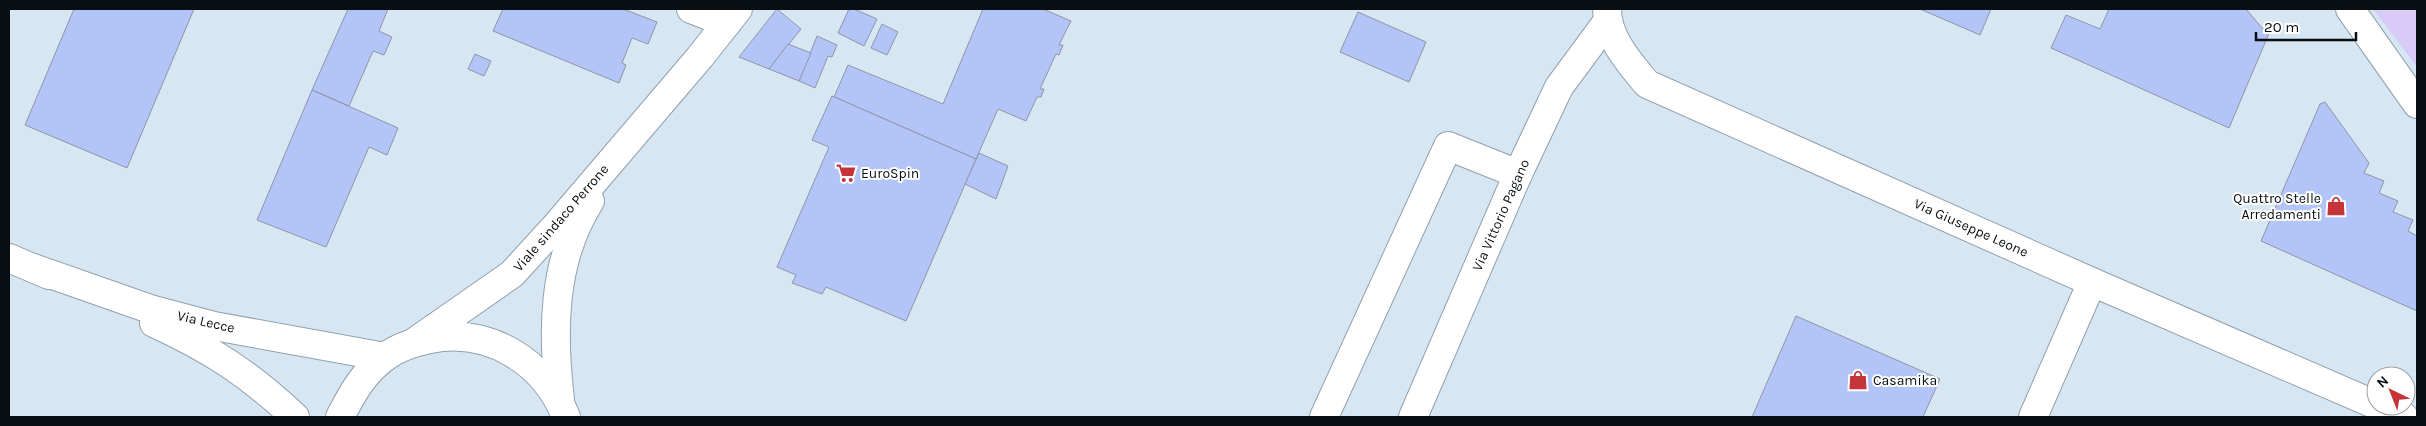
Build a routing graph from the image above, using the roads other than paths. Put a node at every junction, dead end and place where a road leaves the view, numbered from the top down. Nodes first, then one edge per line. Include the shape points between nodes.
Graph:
1 (691, 9) edge
2 (2350, 9) edge
3 (1607, 15) edge
4 (732, 16) edge
5 (2417, 104) edge
6 (630, 138) junction
7 (1518, 174) junction
8 (21, 263) edge
9 (2092, 282) junction
10 (413, 343) junction
11 (385, 357) junction
12 (2366, 401) edge
13 (563, 410) edge
14 (295, 417) edge
15 (340, 417) edge
16 (1324, 417) edge
17 (1413, 417) edge
18 (2033, 417) edge

1 - 4 street
2 - 5 street
3 - 7 street, Via Vittorio Pagano via 1559,86
3 - 9 street, Via Giuseppe Leone via 1623,55 1647,84
4 - 6 street, Viale sindaco Perrone
6 - 10 street, Viale sindaco Perrone via 512,274
6 - 13 street, Viale sindaco Perrone via 581,216 564,260 556,300 555,346
7 - 16 street via 1448,146
7 - 17 street, Via Vittorio Pagano
8 - 11 street, Via Lecce via 150,309 214,326
8 - 14 street, Via Lecce via 195,342 232,364
9 - 12 street, Via Giuseppe Leone
9 - 18 street
10 - 11 street
10 - 13 street via 447,336 482,339 514,352 541,374
11 - 15 street via 356,385

